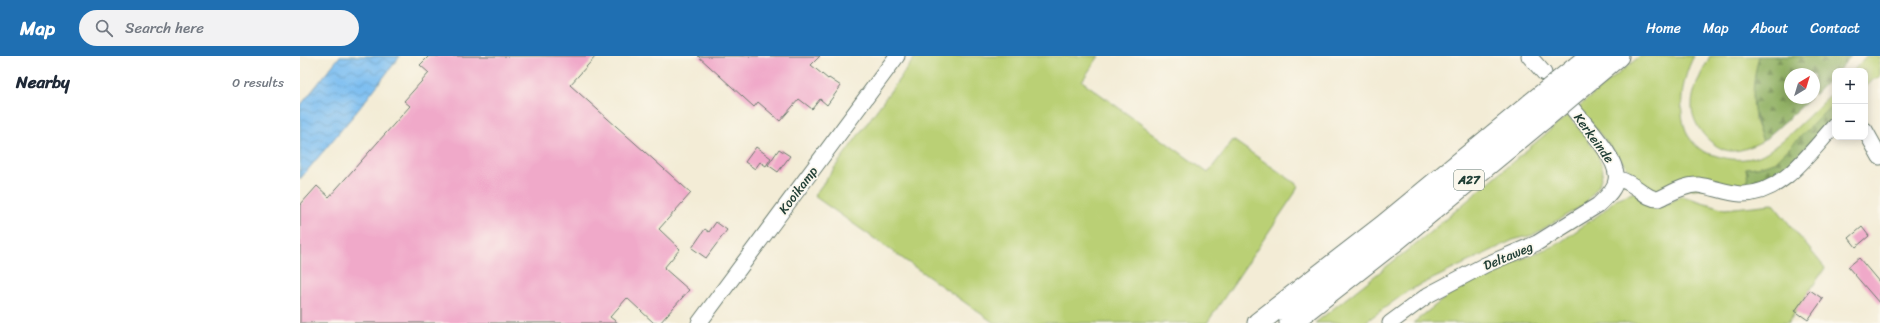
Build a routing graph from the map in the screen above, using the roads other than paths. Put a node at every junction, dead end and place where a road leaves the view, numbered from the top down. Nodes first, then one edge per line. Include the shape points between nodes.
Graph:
1 (897, 56) edge
2 (1528, 56) edge
3 (1618, 56) edge
4 (1585, 68) edge
5 (1544, 74) dead end
6 (1572, 108) dead end
7 (1537, 111) junction
8 (1832, 128) edge
9 (1868, 135) edge
10 (1880, 157) edge
11 (1617, 178) junction
12 (699, 323) edge
13 (1258, 323) edge
14 (1290, 323) edge
15 (1390, 323) edge

1 - 12 street, Kooikamp
2 - 5 street
3 - 4 highway, A27
4 - 7 highway, A27, bridge
6 - 11 street, Kerkeinde via 1611,158
7 - 13 highway, A27
7 - 14 highway, A27 via 1395,241
8 - 11 street, Kerkeinde via 1782,179 1761,190 1741,194 1698,185 1688,186 1653,199
9 - 10 street
11 - 15 street, Deltaweg via 1614,187 1598,205 1573,222 1537,243 1485,265 1428,295

